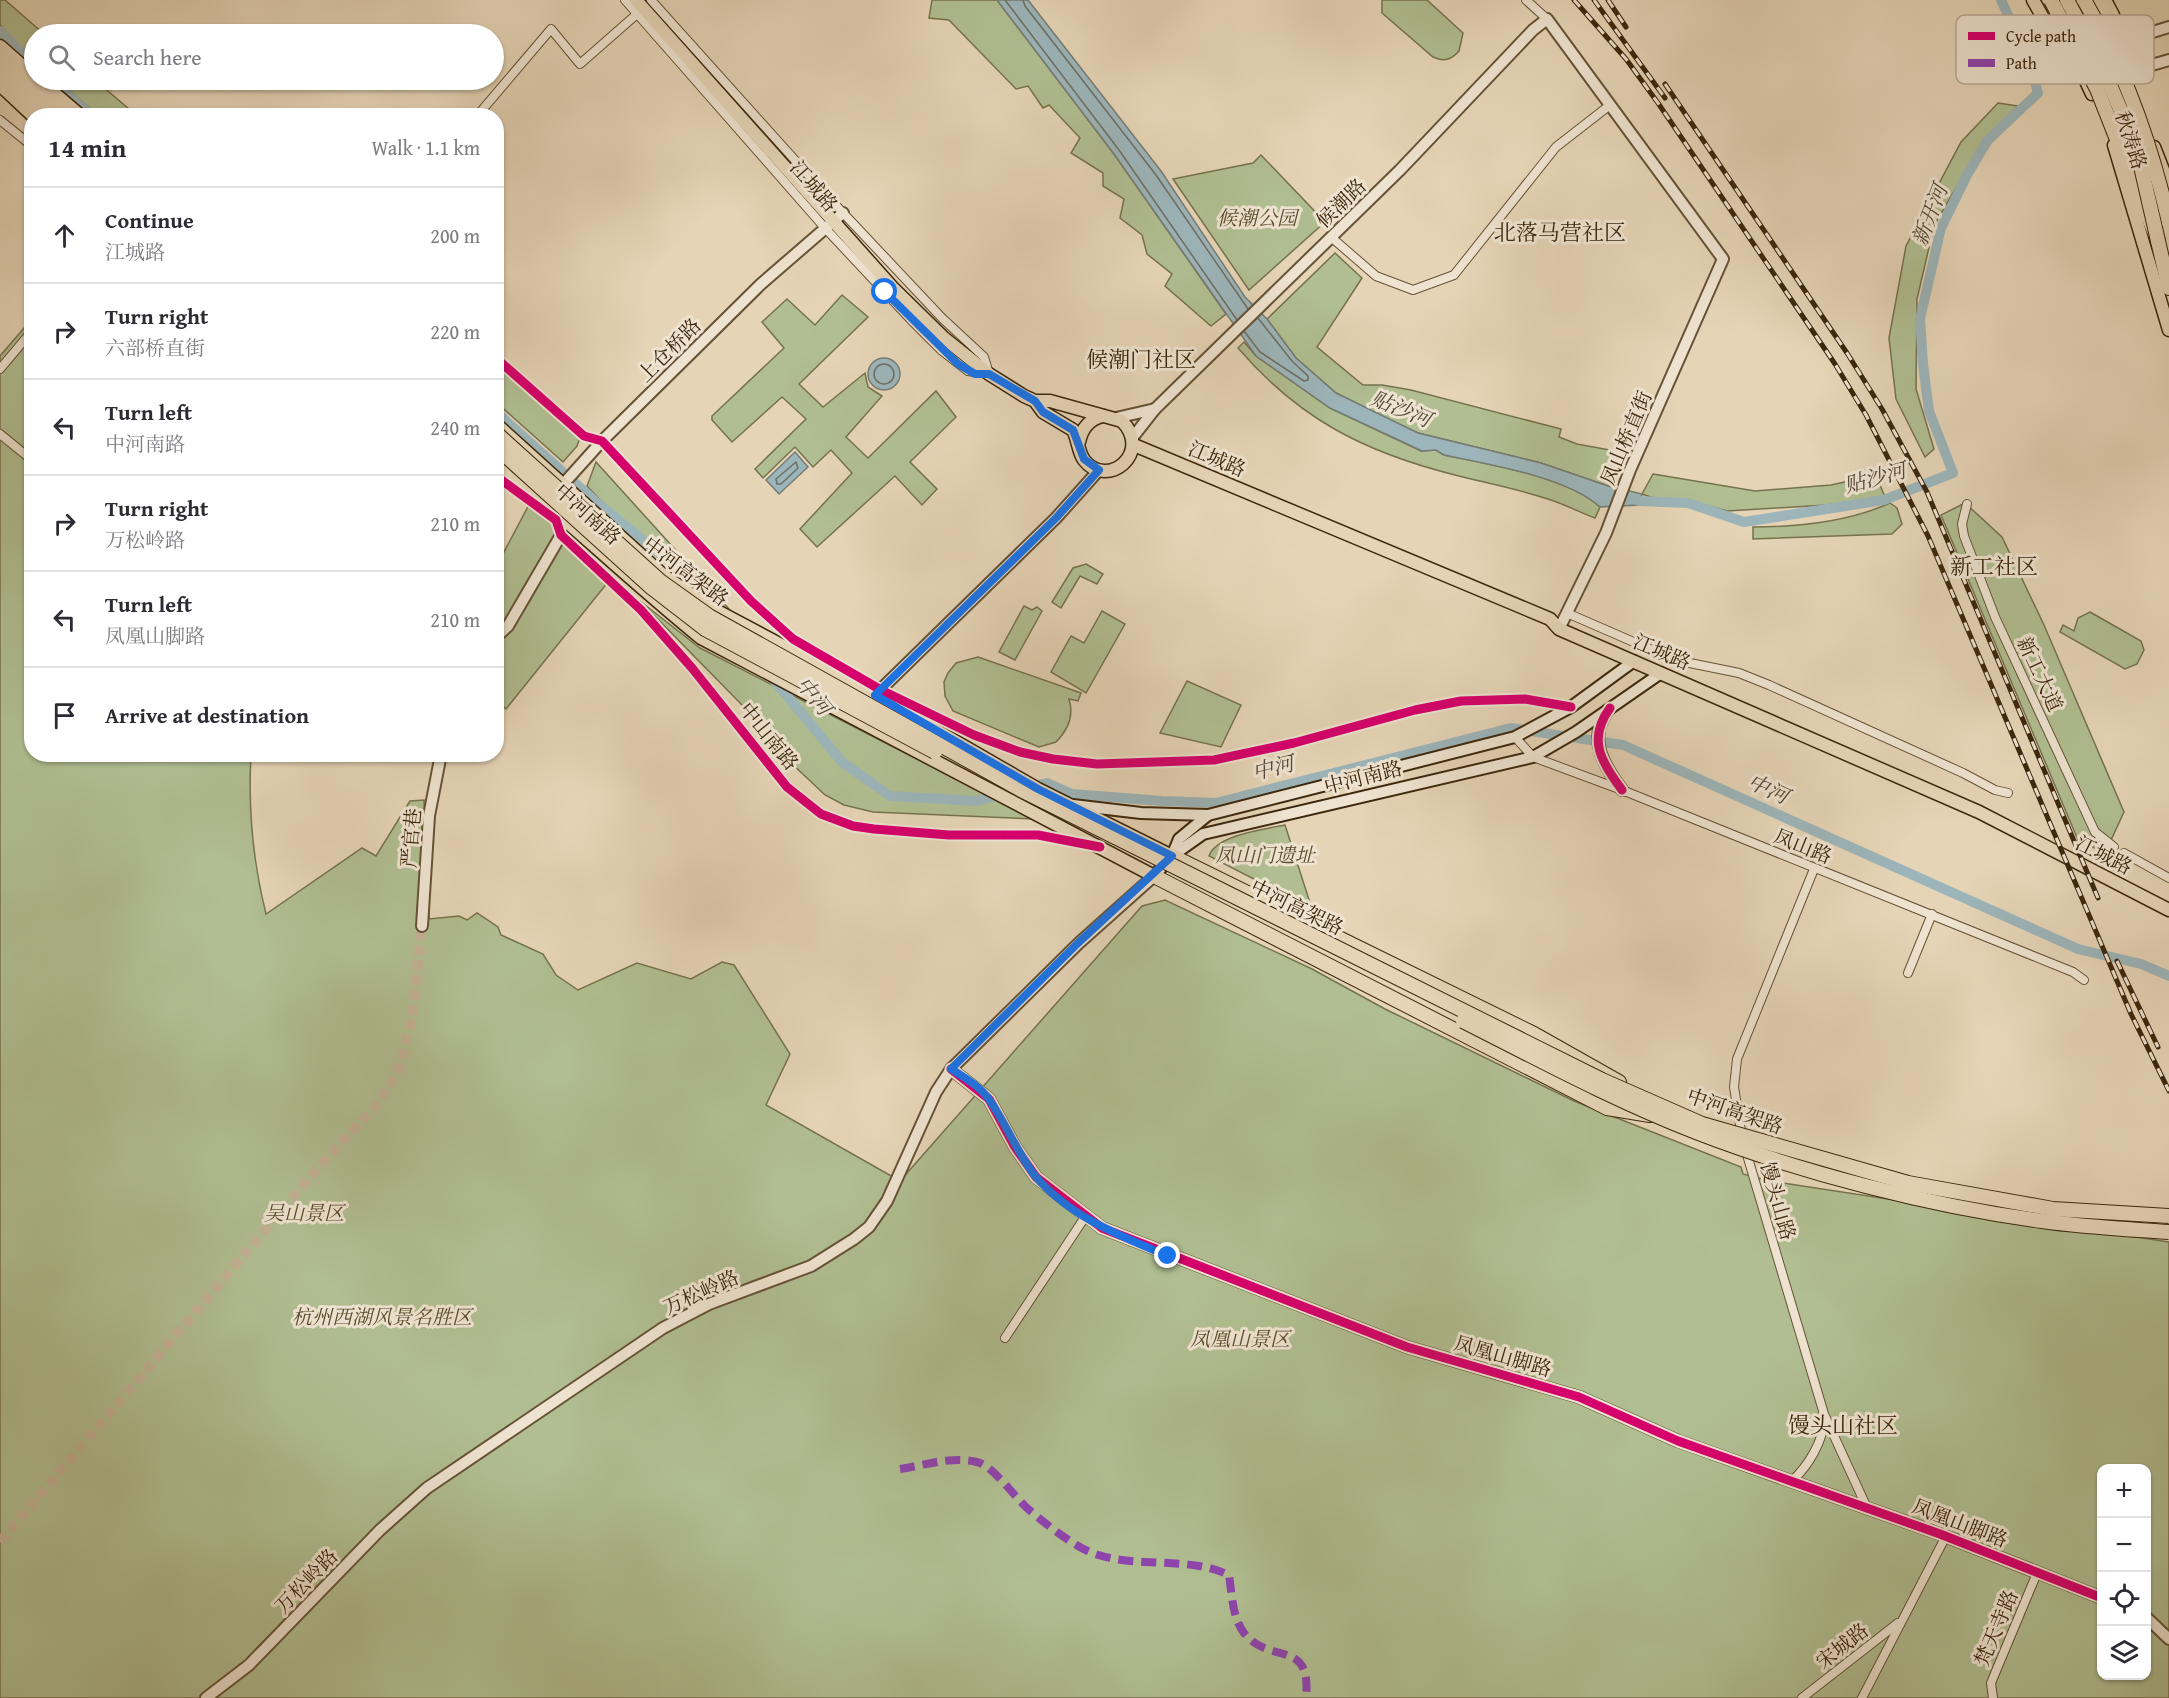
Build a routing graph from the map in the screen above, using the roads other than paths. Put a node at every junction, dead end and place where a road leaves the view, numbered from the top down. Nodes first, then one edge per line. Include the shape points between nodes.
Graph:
1 (625, 0) edge
2 (636, 0) edge
3 (651, 0) edge
4 (1526, 0) edge
5 (2033, 0) edge
6 (2054, 0) edge
7 (2067, 0) edge
8 (2084, 0) edge
9 (2092, 0) edge
10 (2099, 0) edge
11 (2105, 0) edge
12 (637, 14) junction
13 (2041, 15) edge
14 (2059, 15) edge
15 (2061, 15) edge
16 (2075, 15) edge
17 (2092, 15) edge
18 (2101, 15) edge
19 (2105, 15) edge
20 (2113, 15) edge
21 (1547, 19) junction
22 (2169, 27) edge
23 (2154, 32) edge
24 (0, 46) edge
25 (0, 56) edge
26 (2169, 60) edge
27 (2154, 64) edge
28 (24, 67) edge
29 (0, 71) edge
30 (24, 78) edge
31 (504, 84) edge
32 (2087, 84) edge
33 (2095, 84) edge
34 (2110, 84) edge
35 (2125, 84) edge
36 (2131, 84) edge
37 (0, 86) edge
38 (37, 90) edge
39 (51, 90) edge
40 (499, 90) edge
41 (1610, 105) junction
42 (24, 108) edge
43 (41, 108) edge
44 (57, 108) edge
45 (72, 108) edge
46 (484, 108) edge
47 (0, 120) edge
48 (24, 140) edge
49 (2151, 140) junction
50 (2169, 185) edge
51 (2169, 198) edge
52 (843, 213) junction
53 (2169, 222) edge
54 (829, 225) junction
55 (1331, 237) junction
56 (2158, 241) junction
57 (2169, 288) edge
58 (2169, 330) edge
59 (24, 340) edge
60 (0, 369) edge
61 (989, 374) junction
62 (1035, 401) junction
63 (1155, 409) junction
64 (1110, 417) junction
65 (504, 431) edge
66 (0, 434) edge
67 (504, 440) edge
68 (1133, 441) junction
69 (1079, 442) junction
70 (24, 454) edge
71 (504, 454) edge
72 (504, 468) edge
73 (1099, 470) junction
74 (504, 482) edge
75 (565, 482) junction
76 (1967, 504) dead end
77 (560, 514) junction
78 (561, 535) junction
79 (1567, 613) junction
80 (1559, 629) junction
81 (504, 630) edge
82 (1634, 662) junction
83 (1661, 673) junction
84 (878, 692) junction
85 (1610, 708) junction
86 (1517, 736) junction
87 (1533, 757) junction
88 (439, 762) edge
89 (1622, 790) junction
90 (2008, 793) dead end
91 (1068, 804) junction
92 (1208, 815) junction
93 (2114, 847) dead end
94 (1100, 848) junction
95 (2124, 853) dead end
96 (1172, 856) junction
97 (1814, 869) junction
98 (1154, 876) junction
99 (2169, 878) edge
100 (2169, 910) edge
101 (1932, 914) junction
102 (422, 926) tunnel mouth
103 (1908, 973) dead end
104 (2084, 980) dead end
105 (951, 1069) junction
106 (1635, 1094) junction
107 (1659, 1117) junction
108 (2169, 1216) edge
109 (1085, 1217) junction
110 (2169, 1232) edge
111 (1005, 1338) dead end
112 (1824, 1414) junction
113 (1792, 1480) junction
114 (1867, 1508) junction
115 (1946, 1536) junction
116 (2037, 1573) junction
117 (2097, 1597) edge
118 (1902, 1620) junction
119 (2151, 1622) edge
120 (2169, 1639) edge
121 (206, 1698) edge
122 (1803, 1698) edge
123 (1862, 1698) edge
124 (1993, 1698) edge

1 - 12 street, 江城路
2 - 54 main road, 江城路
3 - 52 street, 江城路
4 - 21 street
5 - 13 main road
6 - 14 main road, 秋涛路
6 - 15 highway, bridge
7 - 16 highway, bridge
8 - 17 highway, bridge
9 - 18 main road, 秋涛路
10 - 19 highway
11 - 20 main road
12 - 31 street via 580,64 551,29
12 - 54 street, 江城路
21 - 41 street
21 - 55 street, 候潮路
22 - 23 street
24 - 28 main road
25 - 30 highway
26 - 27 street
29 - 43 highway
32 - 58 main road, 秋涛路 via 2105,116
33 - 56 highway, bridge
34 - 56 highway, bridge via 2137,149
35 - 53 highway, bridge via 2149,144
36 - 49 main road, 秋涛路
37 - 42 main road
38 - 44 highway
39 - 45 main road
40 - 46 street
41 - 55 street via 1556,147 1454,275 1413,290 1376,276
41 - 79 street, 凤山桥直街 via 1723,260
47 - 48 street
49 - 50 main road, 秋涛路
49 - 51 highway
52 - 54 street, 上仓桥路
52 - 61 street, 江城路 via 984,357
54 - 61 main road, 江城路 via 944,338
54 - 75 street, 上仓桥路 via 761,284
55 - 63 street, 候潮路
56 - 57 highway
59 - 60 street
61 - 62 main road, 江城路
62 - 64 main road, 江城路 via 1050,400
62 - 69 main road, 江城路 via 1043,412 1073,430
63 - 64 street
63 - 68 street, 候潮路
64 - 68 main road, 江城路 via 1129,428
64 - 69 main road via 1090,422
65 - 75 main road, 中河南路
66 - 70 street
67 - 106 highway, 中河高架路, bridge via 660,581 709,616 1021,790
68 - 73 main road via 1125,463 1108,471
68 - 80 main road, 江城路 via 1550,619
69 - 73 main road, 江城路 via 1084,459
71 - 107 highway, 中河高架路, bridge via 652,588 705,629 1191,884 1608,1095
72 - 77 main road, 中河南路
73 - 84 street via 1056,518
74 - 78 street, 中山南路 via 556,520
75 - 77 street via 559,498
75 - 84 main road, 中河南路 via 663,575 710,607
76 - 93 street, 新工大道 via 1962,524 1964,536 1995,617 2095,832
77 - 78 street
77 - 94 main road, 中河南路 via 701,638
78 - 81 street
78 - 94 street, 中山南路 via 640,610 787,787 821,814 874,829 949,835 1038,835
79 - 80 street, 凤山桥直街
79 - 90 street via 1675,660 1738,673 1769,685
80 - 82 main road, 江城路
82 - 83 main road, 江城路
82 - 86 street, 中河南路 via 1571,707
83 - 85 street, 中河南路
83 - 100 main road, 江城路 via 1978,812
84 - 91 main road, 中河南路
85 - 87 street, 中河南路
85 - 89 street via 1597,734 1607,770
86 - 87 street, 凤山路
86 - 92 street, 中河南路
87 - 89 street, 凤山路
87 - 96 street, 中河南路 via 1203,834
88 - 102 street, 严官巷 via 429,816
89 - 97 street, 凤山路
91 - 92 street, 中河南路 via 1141,813
91 - 96 main road, 中河南路
92 - 96 street via 1179,839
94 - 98 main road, 中河南路
95 - 99 street
96 - 98 street, 万松岭路
96 - 106 highway, bridge via 1534,1034
97 - 101 street, 凤山路
97 - 112 street, 馒头山路 via 1743,1042 1734,1087 1740,1129
98 - 105 street, 万松岭路 via 1078,943
98 - 107 highway, bridge via 1607,1108
101 - 103 street
101 - 104 street, 凤山路
105 - 109 street, 凤凰山脚路 via 989,1099 1036,1177
105 - 121 street, 万松岭路 via 924,1116 887,1201 869,1227 811,1266 709,1304 663,1328 427,1488 380,1530 264,1652
106 - 108 highway, 中河高架路, bridge via 1702,1124 1908,1184 2053,1209
107 - 110 highway, 中河高架路, bridge via 1783,1162 1893,1192 2042,1221
109 - 111 street
109 - 113 street, 凤凰山脚路 via 1109,1232 1388,1340 1579,1396 1678,1441
112 - 113 street via 1822,1436 1803,1470
112 - 114 street, 馒头山路
113 - 114 street, 凤凰山脚路
114 - 115 street, 凤凰山脚路
115 - 116 street, 凤凰山脚路
115 - 118 street, 宋城路
116 - 117 street, 凤凰山脚路
116 - 124 street, 梵天寺路 via 1991,1683
118 - 122 street, 宋城路
118 - 123 street, 宋城路
119 - 120 street

